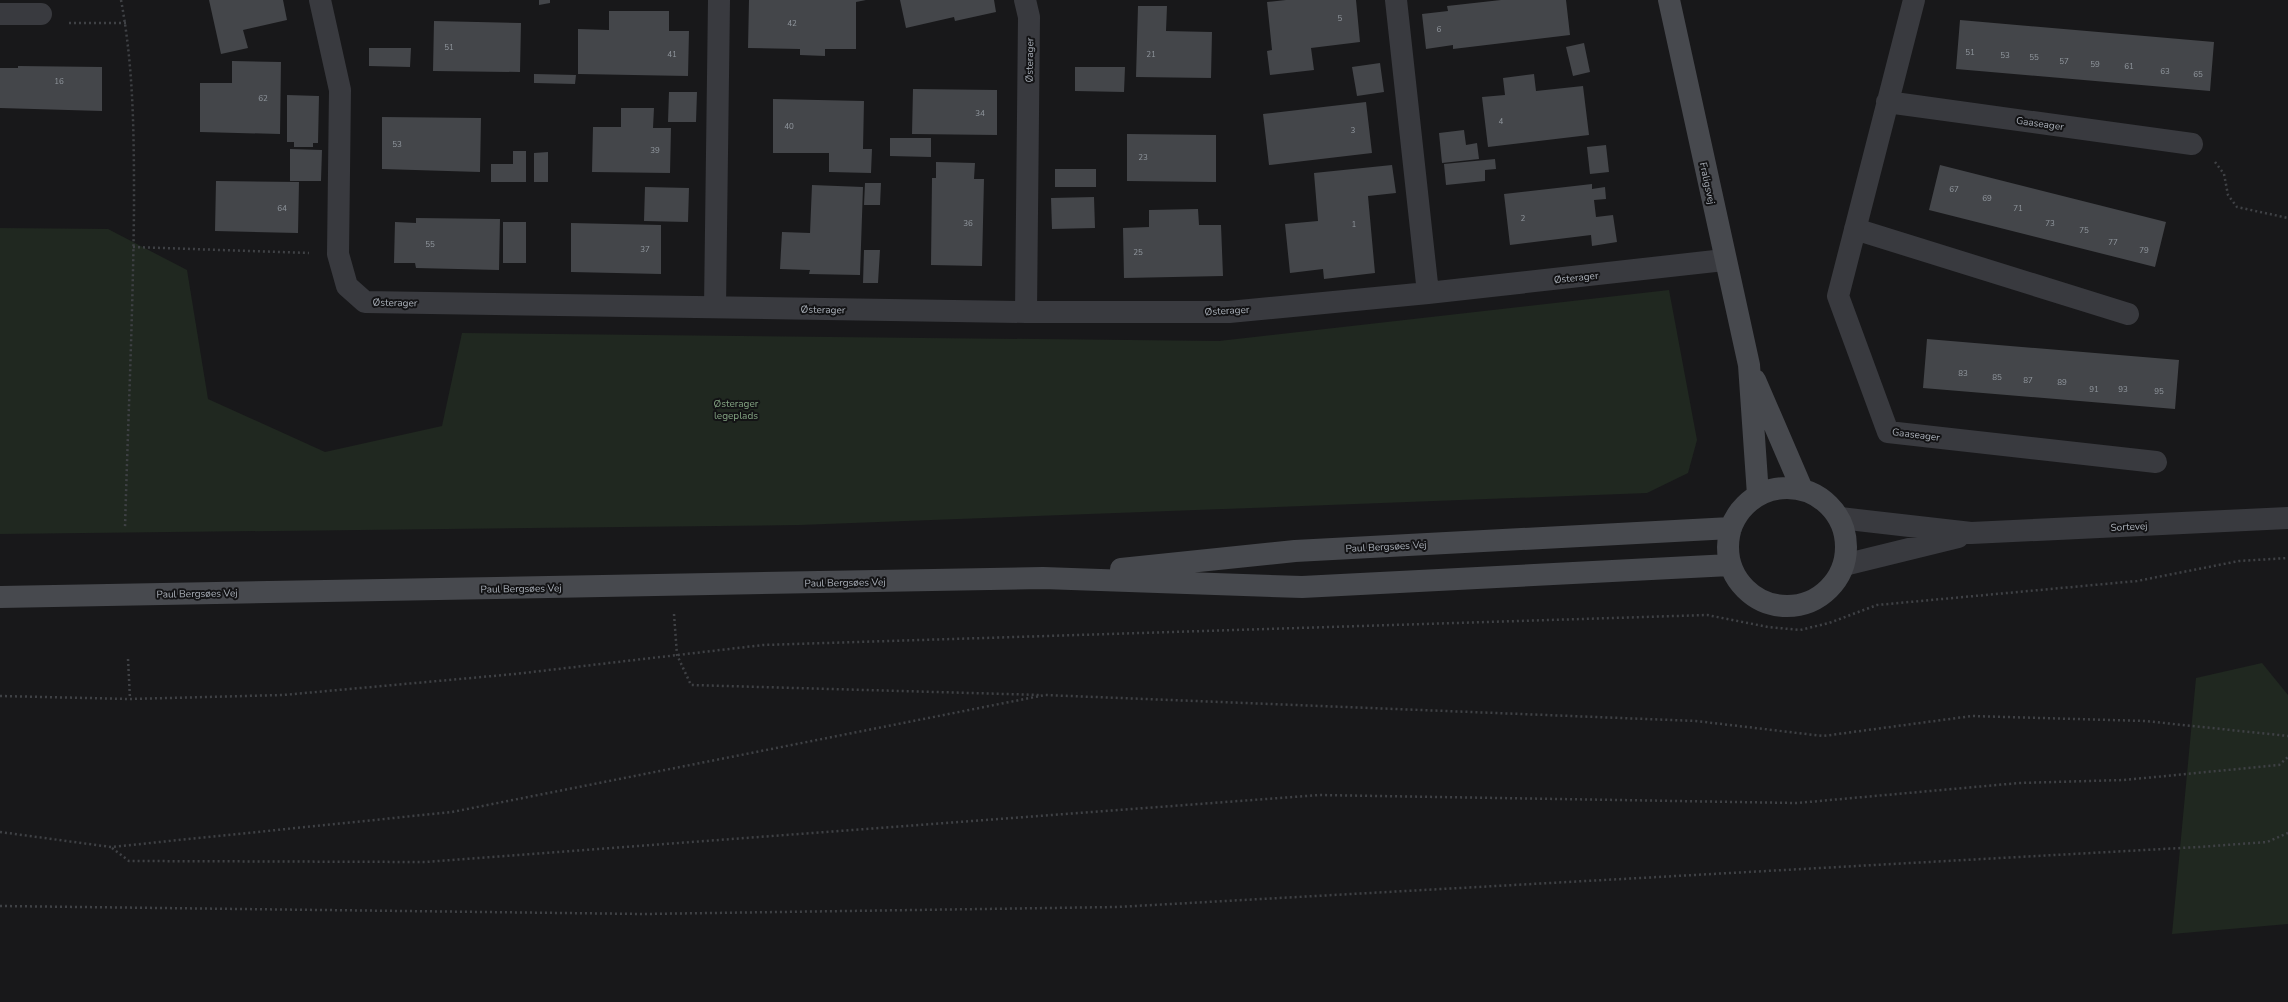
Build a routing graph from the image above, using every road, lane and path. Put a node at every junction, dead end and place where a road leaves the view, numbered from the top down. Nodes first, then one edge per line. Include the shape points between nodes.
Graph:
1 (121, 0) edge
2 (320, 0) edge
3 (719, 0) edge
4 (1026, 0) edge
5 (1396, 0) edge
6 (1669, 0) edge
7 (1914, 0) edge
8 (0, 14) edge
9 (41, 14) joint
10 (126, 23) junction
11 (1887, 102) junction
12 (2192, 144) joint
13 (2288, 218) edge
14 (1855, 229) junction
15 (134, 247) junction
16 (338, 254) junction
17 (1724, 260) junction
18 (1428, 293) junction
19 (715, 307) junction
20 (1026, 312) junction
21 (2128, 314) dead end
22 (1748, 365) junction
23 (2156, 462) dead end
24 (1802, 489) junction
25 (1758, 495) junction
26 (1840, 518) junction
27 (2288, 518) edge
28 (125, 528) dead end
29 (1731, 528) junction
30 (1971, 533) junction
31 (2288, 558) edge
32 (1730, 565) junction
33 (1844, 565) junction
34 (1043, 578) junction
35 (673, 585) junction
36 (0, 597) edge
37 (677, 655) junction
38 (128, 659) dead end
39 (1045, 695) junction
40 (0, 696) edge
41 (130, 699) junction
42 (2288, 736) edge
43 (2288, 758) edge
44 (0, 832) edge
45 (2288, 833) edge
46 (111, 847) junction
47 (0, 906) edge

1 - 10 path
2 - 16 street, Østerager via 340,90
3 - 19 street
4 - 20 street, Østerager via 1029,18
5 - 18 street
6 - 17 street, Fraligsvej
7 - 11 street, Gaaseager
8 - 9 street
9 - 10 path via 50,22
10 - 15 path via 134,116
11 - 12 street, Gaaseager
11 - 14 street, Gaaseager
12 - 13 path via 2211,157 2220,168 2224,174 2228,195 2237,206
14 - 21 street
14 - 23 street, Gaaseager via 1838,296 1888,432
15 - 16 path
15 - 28 path
16 - 19 street, Østerager via 347,286 365,302
17 - 18 street, Østerager
17 - 22 street, Fraligsvej
18 - 20 street, Østerager via 1229,312
19 - 20 street, Østerager
22 - 24 street, Fraligsvej
22 - 25 street, Fraligsvej
24 - 25 street via 1772,489
24 - 26 street via 1817,495 1830,505
25 - 29 street via 1746,504
26 - 30 street, Sortevej
26 - 33 street via 1846,544
27 - 30 street, Sortevej
29 - 32 street via 1728,546
29 - 34 street, Paul Bergsøes Vej via 1296,551
30 - 33 street, Sortevej
31 - 37 path via 2239,561 2137,581 1877,605 1829,623 1800,630 1768,627 1707,615 763,645
32 - 33 street via 1739,582 1752,595 1768,604 1787,606 1806,604 1822,595 1836,582
32 - 34 street, Paul Bergsøes Vej via 1302,587
34 - 35 street, Paul Bergsøes Vej
35 - 36 street, Paul Bergsøes Vej
35 - 37 path
37 - 39 path via 691,686
37 - 41 path via 515,674 283,695
38 - 41 path
39 - 42 path via 1696,721 1823,736 1972,716 2145,721
39 - 46 path via 452,812
40 - 41 path
43 - 46 path via 2279,765 2124,780 2019,783 1797,803 1319,795 425,862 129,861
44 - 46 path
45 - 47 path via 2267,842 2191,848 1117,907 644,914

